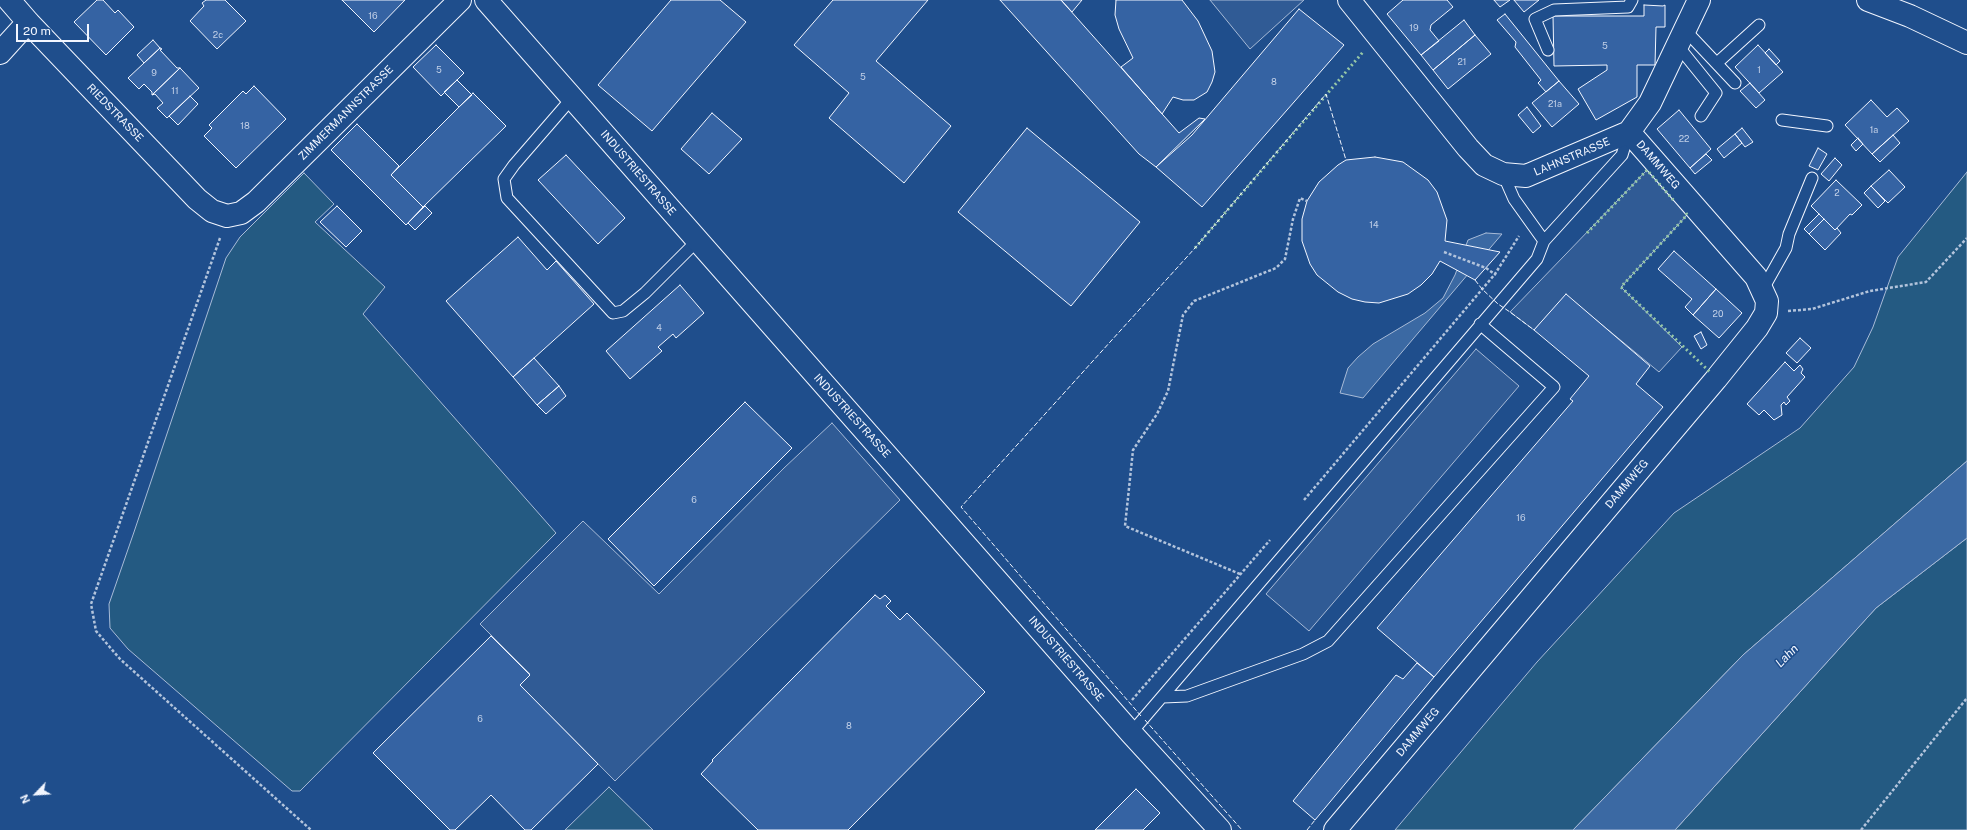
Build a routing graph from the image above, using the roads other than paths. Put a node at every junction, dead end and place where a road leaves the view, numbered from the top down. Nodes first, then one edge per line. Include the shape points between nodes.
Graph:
1 (9, 0) edge
2 (460, 0) edge
3 (486, 0) edge
4 (1349, 0) edge
5 (1632, 0) edge
6 (1698, 0) edge
7 (1868, 0) edge
8 (28, 22) junction
9 (1759, 25) dead end
10 (1681, 38) junction
11 (1967, 43) edge
12 (1548, 50) dead end
13 (0, 53) edge
14 (1717, 63) junction
15 (1735, 82) dead end
16 (572, 98) junction
17 (1701, 116) dead end
18 (1782, 120) dead end
19 (1827, 126) dead end
20 (1629, 132) junction
21 (1502, 174) junction
22 (1812, 178) dead end
23 (227, 216) joint
24 (1544, 240) junction
25 (697, 241) junction
26 (1763, 289) junction
27 (1480, 324) junction
28 (1163, 697) junction
29 (1131, 733) junction
30 (1220, 830) edge
31 (1335, 830) edge

1 - 8 street, RIEDSTRASSE
2 - 23 street, ZIMMERMANNSTRASSE via 256,202 241,213
3 - 16 street, INDUSTRIESTRASSE
4 - 21 street, LAHNSTRASSE via 1468,148 1484,165
5 - 12 lane via 1628,7 1554,10 1535,19
6 - 10 street
7 - 11 street via 1910,16
8 - 13 street
8 - 23 street, RIEDSTRASSE via 197,199 212,211
9 - 14 lane
10 - 14 lane
10 - 17 lane via 1716,93
10 - 20 street via 1650,103
14 - 15 lane
16 - 25 street, INDUSTRIESTRASSE
16 - 25 lane via 504,179 507,198 613,314 623,311 645,293
18 - 19 lane
20 - 21 street, LAHNSTRASSE via 1526,176
20 - 24 lane via 1622,155
20 - 26 street, DAMMWEG via 1756,277
21 - 24 lane via 1514,198
22 - 26 lane via 1789,234 1786,248
24 - 27 lane via 1537,259
25 - 29 street, INDUSTRIESTRASSE
26 - 31 street, DAMMWEG via 1767,301 1766,313 1757,328
27 - 28 lane
27 - 28 lane via 1554,387 1328,641 1303,654 1187,696
28 - 29 lane
29 - 30 street, INDUSTRIESTRASSE

